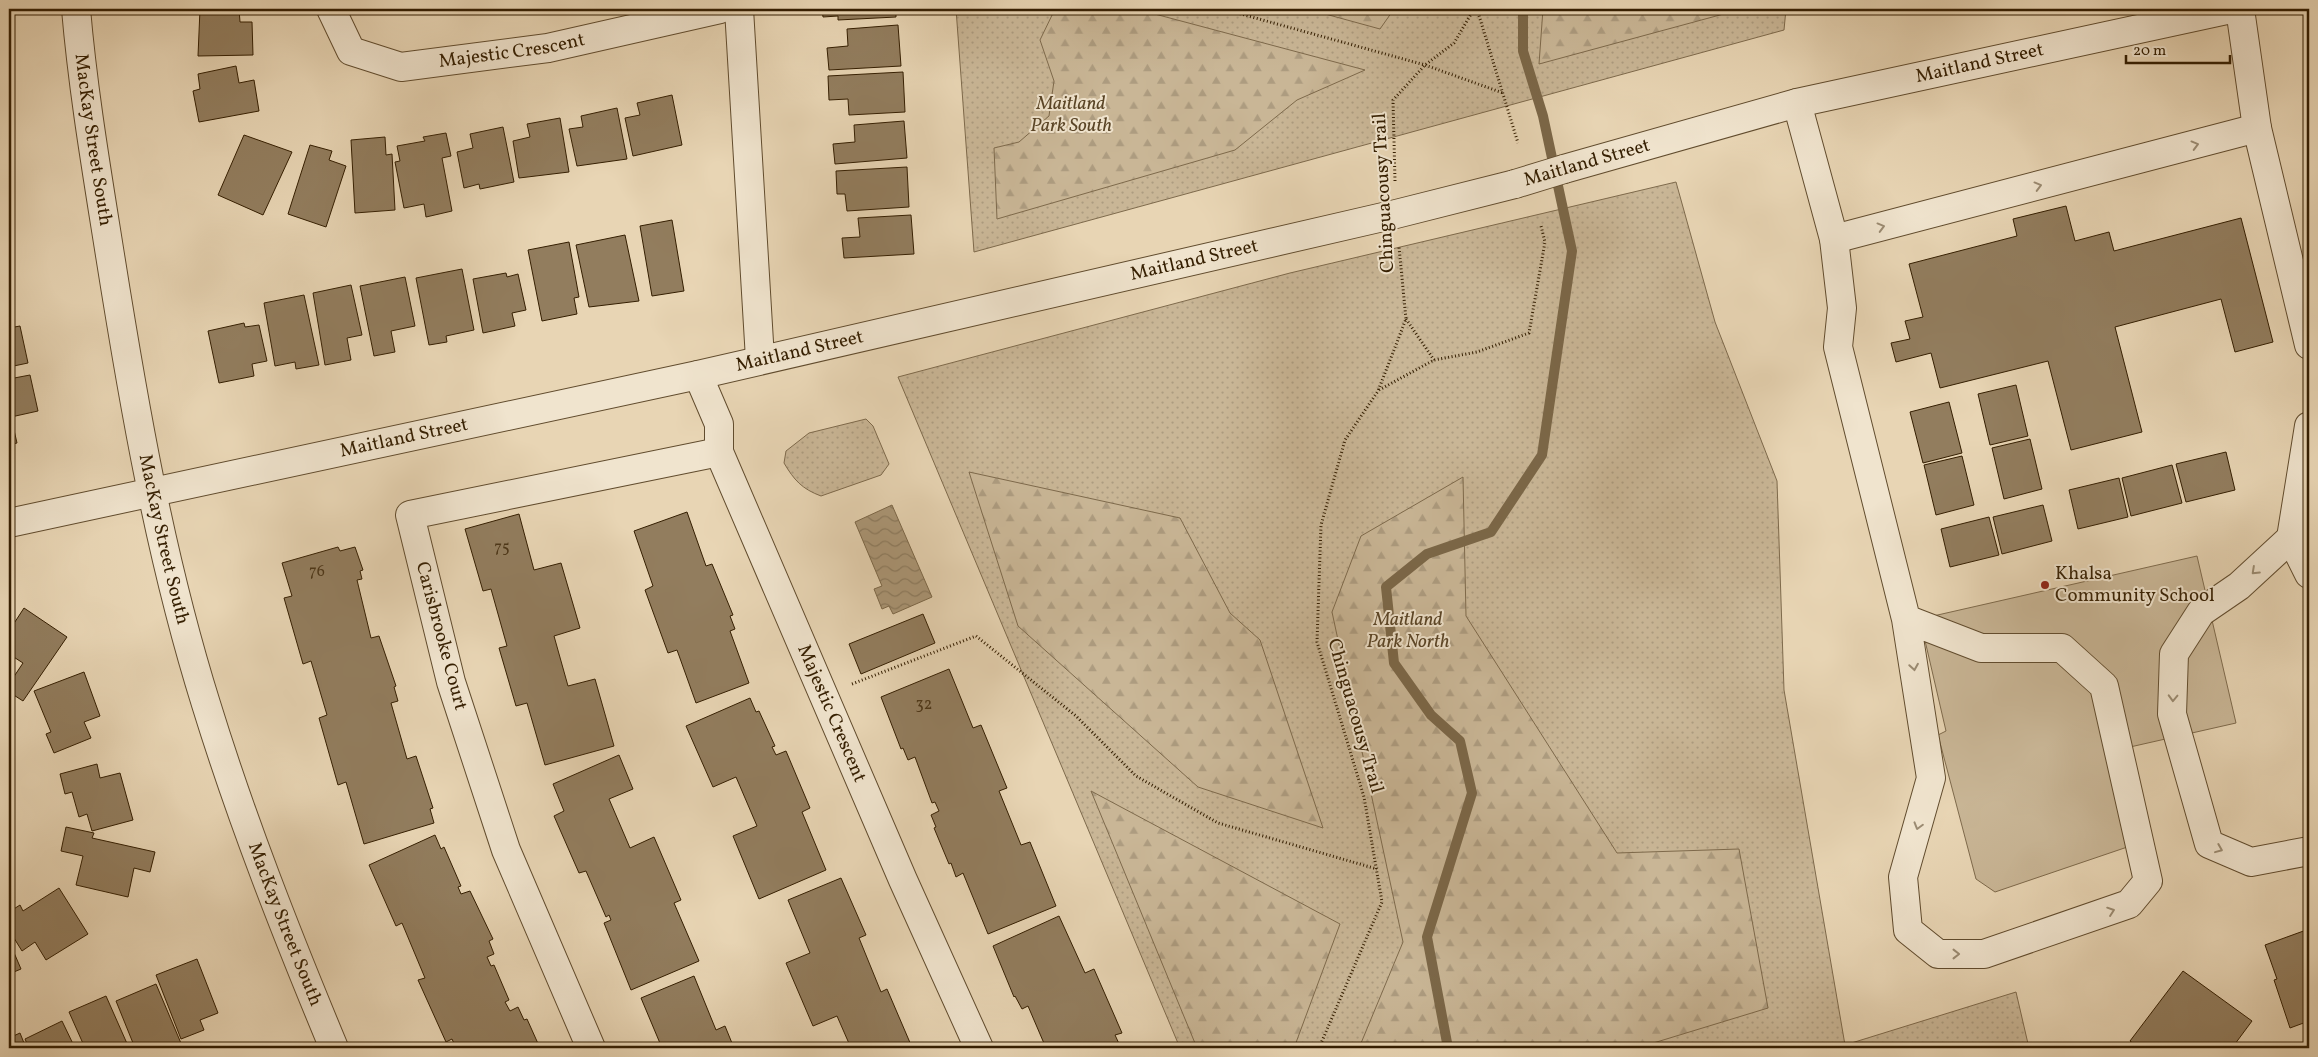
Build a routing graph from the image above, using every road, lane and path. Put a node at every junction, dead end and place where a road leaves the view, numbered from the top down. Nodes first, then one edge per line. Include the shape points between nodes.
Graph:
1 (76, 9) edge
2 (331, 9) edge
3 (720, 9) edge
4 (739, 9) edge
5 (1223, 9) edge
6 (1476, 9) edge
7 (2231, 9) edge
8 (2240, 9) edge
9 (1425, 65) junction
10 (1502, 93) junction
11 (1797, 103) junction
12 (2257, 128) junction
13 (1518, 143) dead end
14 (1396, 214) junction
15 (1541, 226) dead end
16 (1834, 239) junction
17 (1406, 319) junction
18 (2309, 345) edge
19 (760, 359) junction
20 (1434, 360) junction
21 (698, 375) junction
22 (1378, 391) junction
23 (2309, 426) edge
24 (719, 452) junction
25 (152, 494) junction
26 (9, 523) edge
27 (2291, 538) junction
28 (2309, 574) edge
29 (1906, 619) junction
30 (823, 696) junction
31 (2309, 851) edge
32 (1377, 869) junction
33 (334, 1048) edge
34 (591, 1048) edge
35 (979, 1048) edge
36 (1319, 1048) edge

1 - 25 street, MacKay Street South via 87,111
2 - 3 street, Majestic Crescent via 352,52 401,67 548,48
4 - 19 street
5 - 9 path
6 - 9 path, Chinguacousy Trail via 1454,43
6 - 10 path, Chinguacousy Trail
7 - 11 street, Maitland Street
8 - 12 street
9 - 10 path
9 - 14 path, Chinguacousy Trail via 1393,100
10 - 13 path, Chinguacousy Trail
11 - 14 street, Maitland Street, bridge via 1515,184
11 - 16 street
16 -> 12 street
12 - 18 street
14 - 17 path, Chinguacousy Trail
14 - 19 street, Maitland Street
15 - 20 path, Chinguacousy Trail via 1545,242 1529,333 1477,352
16 - 29 street via 1842,308 1838,347
17 - 20 path, Chinguacousy Trail
17 - 22 path, Chinguacousy Trail
19 - 21 street, Maitland Street
20 - 22 path, Chinguacousy Trail
21 - 24 street, Majestic Crescent via 718,424
21 - 25 street, Maitland Street via 424,432
22 - 32 path, Chinguacousy Trail via 1345,440 1321,525 1317,642 1364,797
23 - 27 street
24 - 30 street, Majestic Crescent
24 - 34 street, Carisbrooke Court via 410,515 451,682 506,850
25 - 26 street, Maitland Street
25 - 33 street, MacKay Street South via 206,703 277,912
27 - 28 street
27 -> 31 street via 2239,586 2201,612 2174,654 2172,714 2209,844 2252,862
29 -> 29 street via 1931,778 1903,877 1908,930 1938,954 1984,954 2129,904 2148,881 2104,686 2062,648 1982,648
30 - 32 path via 976,636 1076,716 1136,776 1218,823
30 - 35 street, Majestic Crescent
32 - 36 path, Chinguacousy Trail via 1382,902

